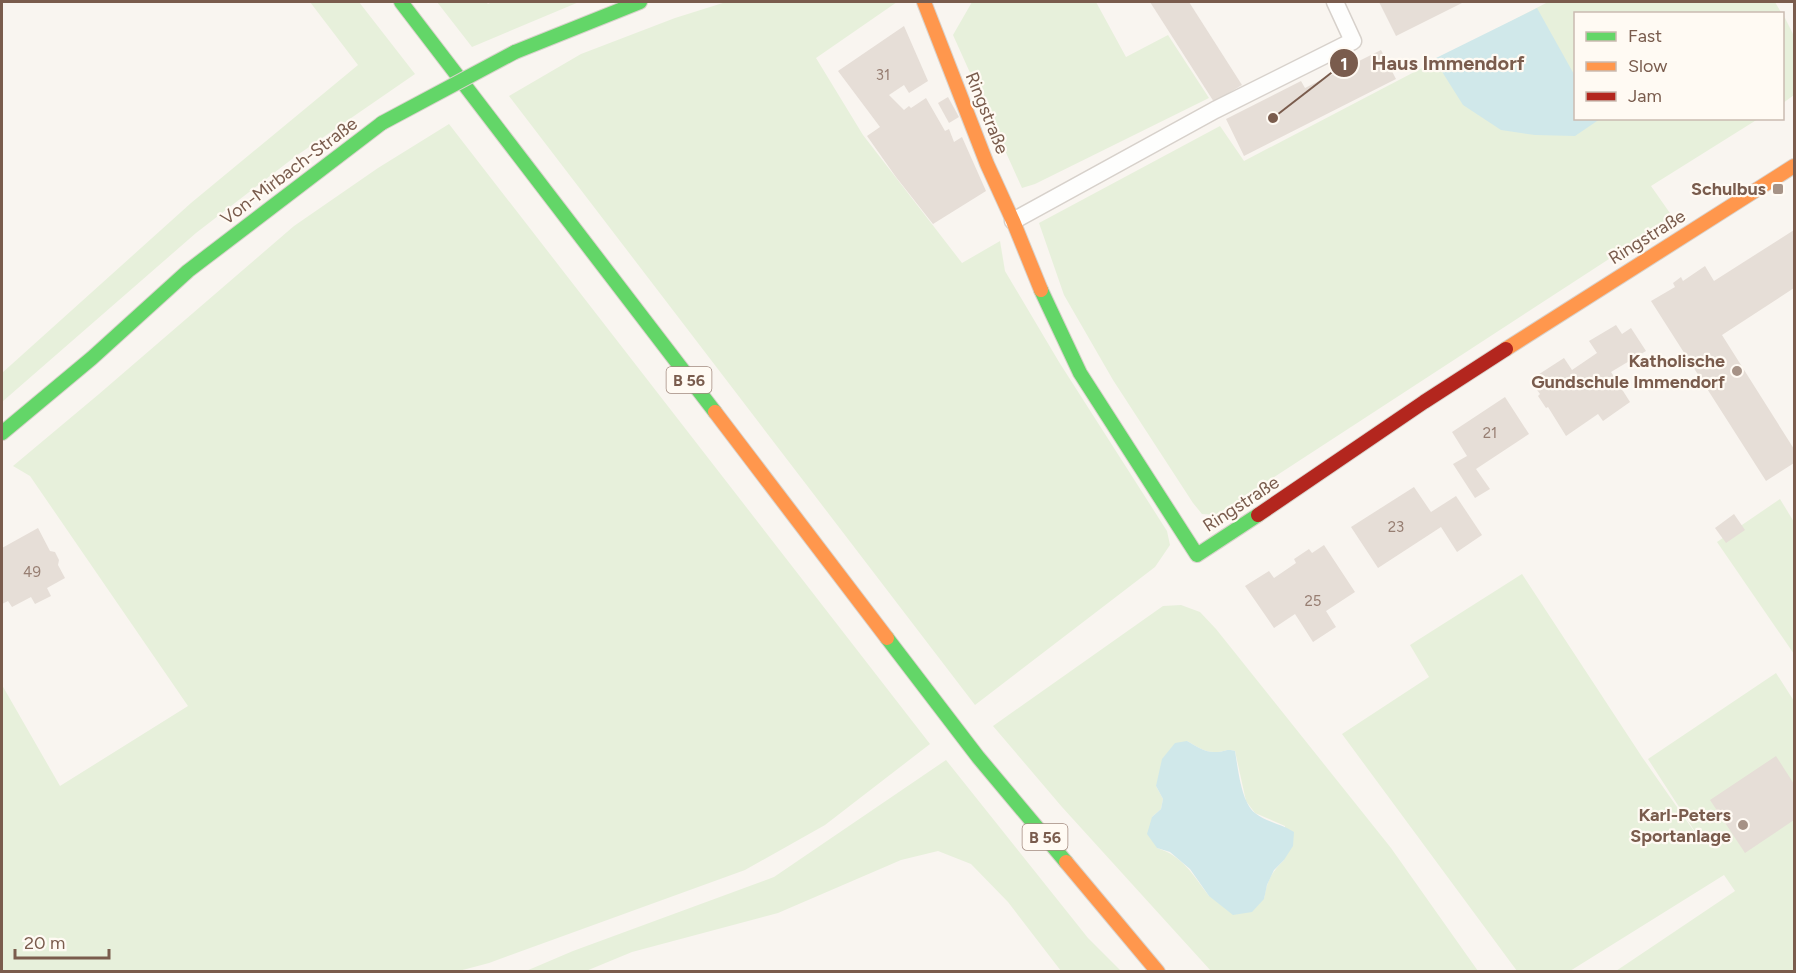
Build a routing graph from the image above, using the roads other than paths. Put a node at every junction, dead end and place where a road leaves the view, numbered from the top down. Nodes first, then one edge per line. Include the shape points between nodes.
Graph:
1 (401, 2) edge
2 (640, 2) edge
3 (924, 2) edge
4 (1335, 2) edge
5 (1794, 166) edge
6 (1013, 221) junction
7 (2, 434) edge
8 (1158, 972) edge

1 - 8 street, B 56 via 978,757
2 - 7 street, Von-Mirbach-Straße, bridge via 515,52 382,123 188,271
3 - 6 street, Ringstraße
4 - 6 lane via 1353,41 1215,110
5 - 6 street, Ringstraße via 1424,402 1197,555 1080,373

